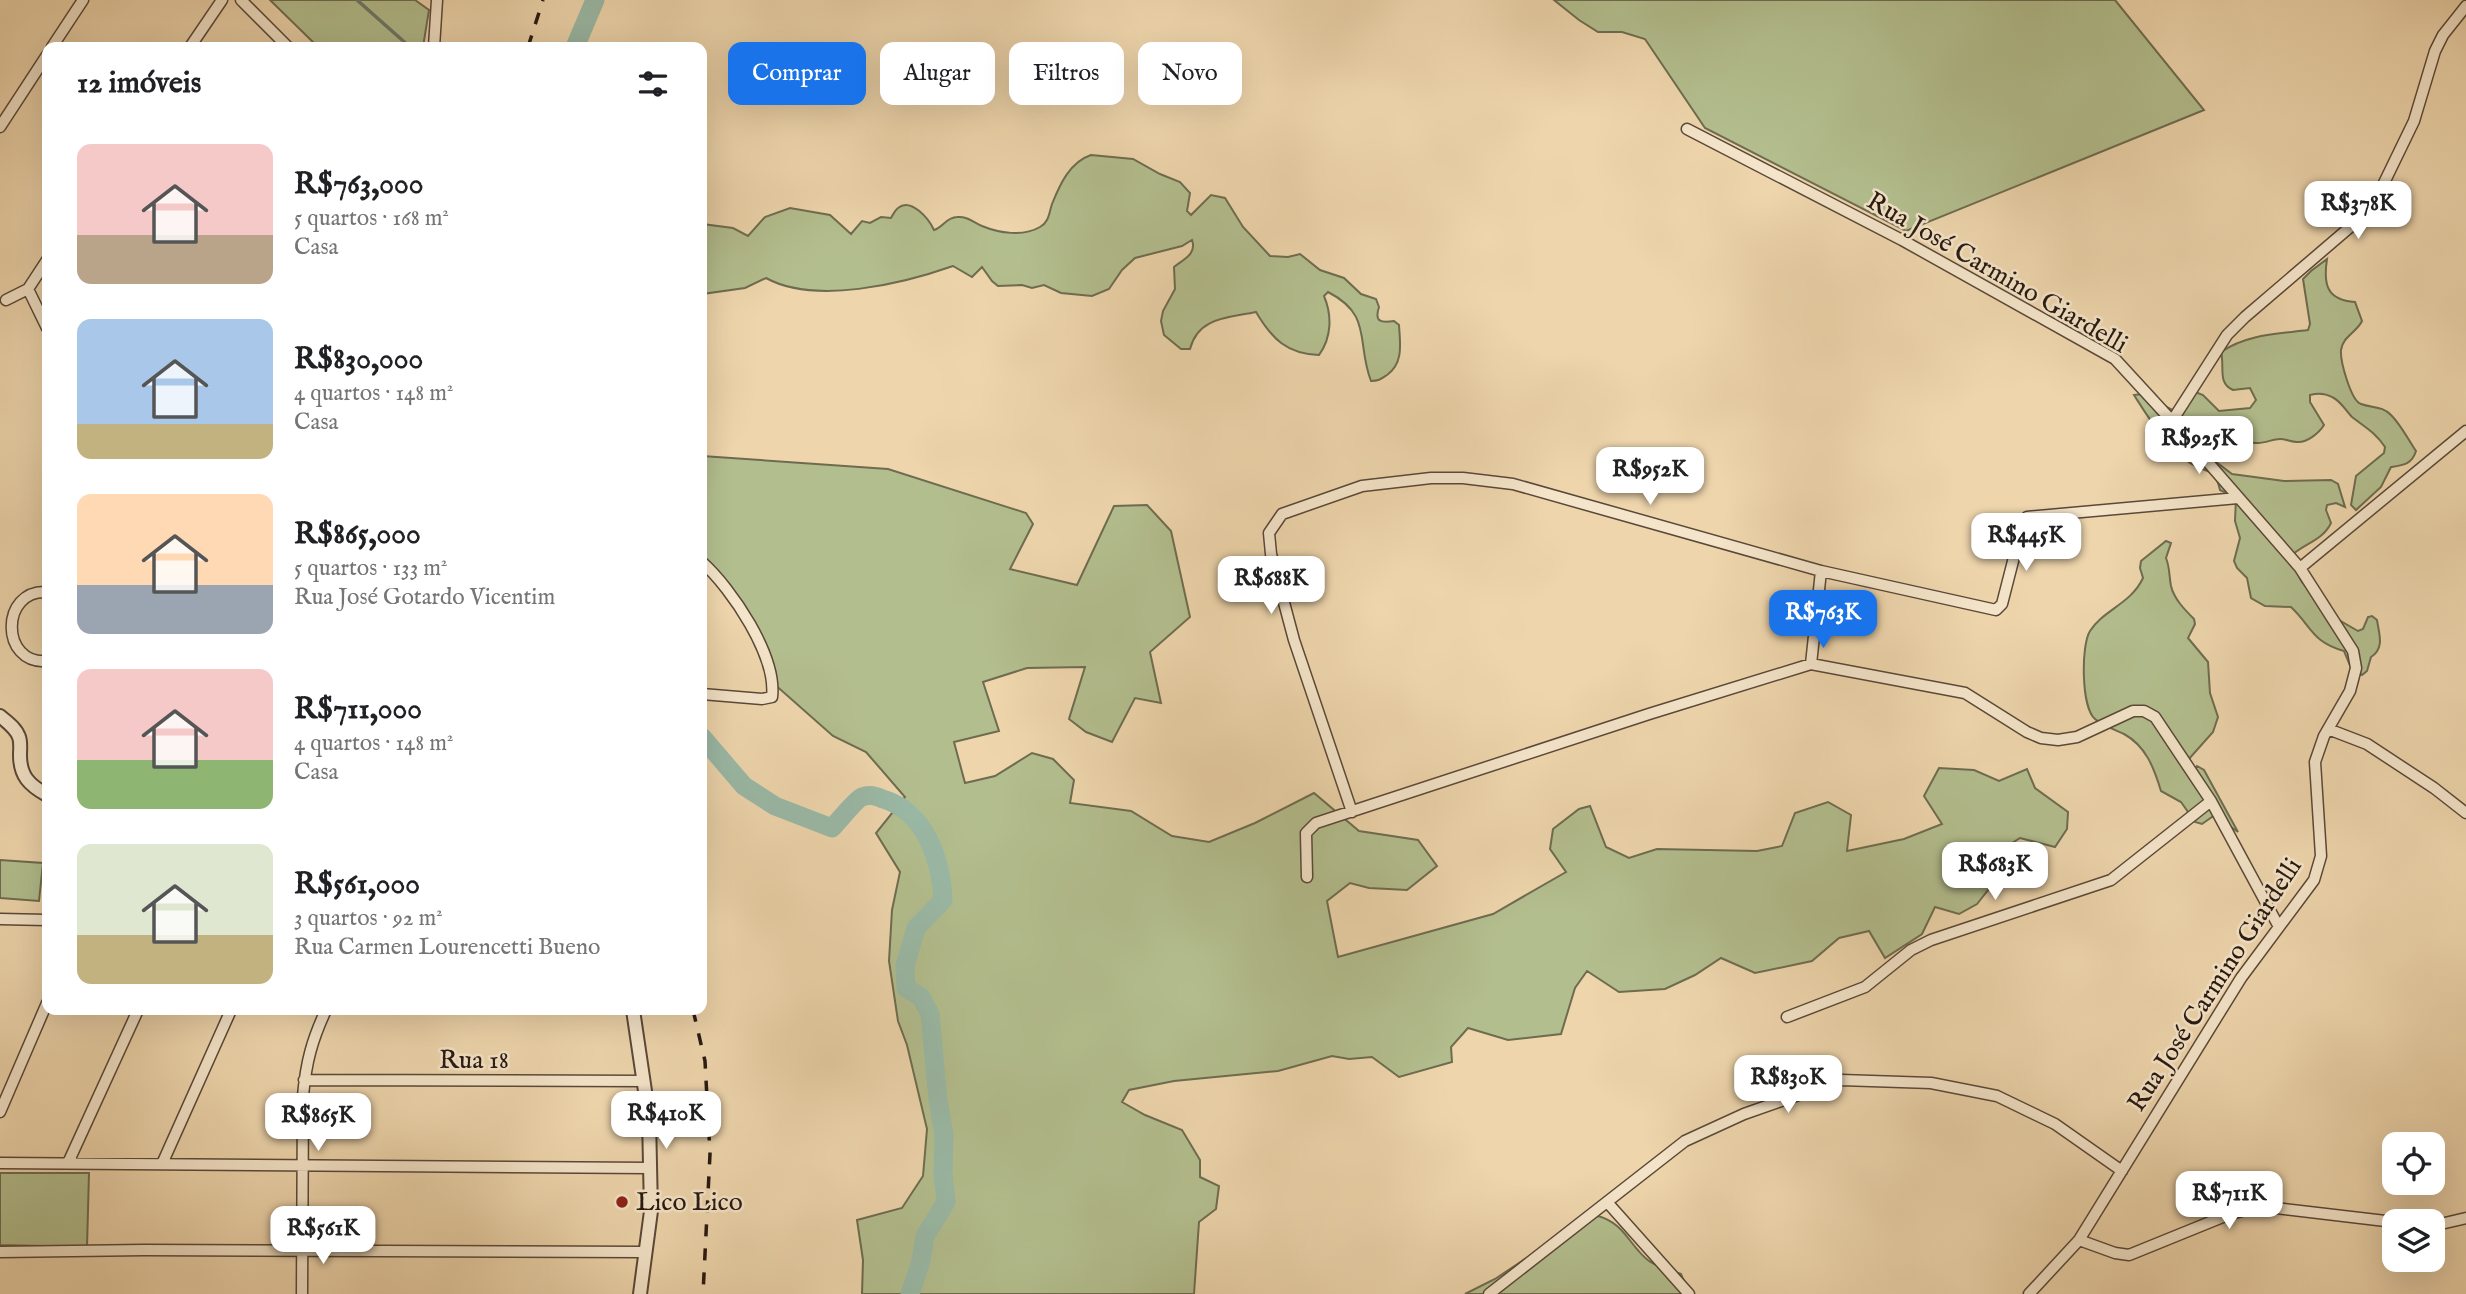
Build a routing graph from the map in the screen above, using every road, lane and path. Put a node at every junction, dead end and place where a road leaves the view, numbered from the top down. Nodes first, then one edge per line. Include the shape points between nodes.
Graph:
1 (83, 0) edge
2 (222, 0) edge
3 (241, 0) edge
4 (437, 0) edge
5 (2464, 4) edge
6 (55, 42) edge
7 (193, 42) edge
8 (283, 42) edge
9 (434, 42) edge
10 (42, 63) edge
11 (0, 127) edge
12 (1687, 129) dead end
13 (42, 267) edge
14 (27, 289) junction
15 (6, 300) dead end
16 (42, 318) edge
17 (2172, 421) junction
18 (2466, 431) edge
19 (2238, 498) junction
20 (707, 568) edge
21 (2300, 568) junction
22 (1821, 571) junction
23 (42, 592) edge
24 (42, 661) edge
25 (1811, 664) junction
26 (707, 694) edge
27 (0, 716) edge
28 (2328, 729) junction
29 (42, 792) edge
30 (2211, 801) junction
31 (1352, 812) junction
32 (2466, 813) edge
33 (1307, 877) dead end
34 (0, 919) edge
35 (42, 920) edge
36 (2279, 926) junction
37 (42, 1015) edge
38 (136, 1015) edge
39 (228, 1015) edge
40 (324, 1015) edge
41 (634, 1015) edge
42 (1787, 1017) dead end
43 (304, 1080) junction
44 (645, 1081) junction
45 (0, 1112) edge
46 (0, 1163) edge
47 (68, 1163) junction
48 (162, 1164) junction
49 (302, 1165) junction
50 (650, 1168) junction
51 (2122, 1171) junction
52 (1607, 1202) junction
53 (2466, 1218) edge
54 (2382, 1221) edge
55 (2445, 1223) edge
56 (2079, 1240) junction
57 (302, 1251) junction
58 (0, 1252) edge
59 (645, 1252) junction
60 (302, 1294) edge
61 (640, 1294) edge
62 (1489, 1294) edge
63 (1689, 1294) edge
64 (2029, 1294) edge

1 - 6 street
2 - 7 street
3 - 8 street
4 - 9 street
5 - 17 street via 2435,51 2414,121 2373,203 2227,335
10 - 11 street
12 - 17 street, Rua José Carmino Giardelli via 2103,351
13 - 14 street
14 - 15 street
14 - 16 street
17 - 19 street, Rua José Carmino Giardelli
18 - 21 street
19 - 21 street, Rua José Carmino Giardelli
19 - 22 street via 2027,517 2002,604 1996,610
20 - 26 street via 743,612 765,652 774,683 772,697 762,699
21 - 28 street, Rua José Carmino Giardelli via 2347,642 2356,668 2350,691
22 - 25 street
22 - 31 street via 1514,484 1463,478 1362,486 1282,514 1269,533 1270,554
23 - 24 street via 26,594 10,609 5,630 8,641 23,657
25 - 30 street via 1958,691 2041,738 2077,737 2133,710 2144,711 2155,717
25 - 31 street
27 - 29 street via 19,738 24,779
28 - 32 street via 2367,744
28 - 36 street, Rua José Carmino Giardelli via 2315,762 2321,856 2314,880
30 - 36 street
30 - 42 street via 2118,877 1931,940 1911,950 1866,987
31 - 33 street via 1309,827
34 - 35 street
36 - 51 street, Rua José Carmino Giardelli via 2241,978
37 - 45 street
38 - 47 street
39 - 48 street
40 - 43 street
41 - 44 street
43 - 44 street, Rua 18
43 - 49 street
44 - 50 street
46 - 47 street
47 - 48 street
48 - 49 street
49 - 50 street
49 - 57 street
50 - 59 street via 651,1211
51 - 52 street via 2055,1124 1997,1096 1931,1083 1841,1080 1744,1114 1685,1141
51 - 56 street, Rua José Carmino Giardelli
52 - 62 street
52 - 63 street
53 - 55 street
54 - 56 street via 2250,1209 2130,1255
56 - 64 street, Rua José Carmino Giardelli
57 - 58 street
57 - 59 street
57 - 60 street
59 - 61 street

